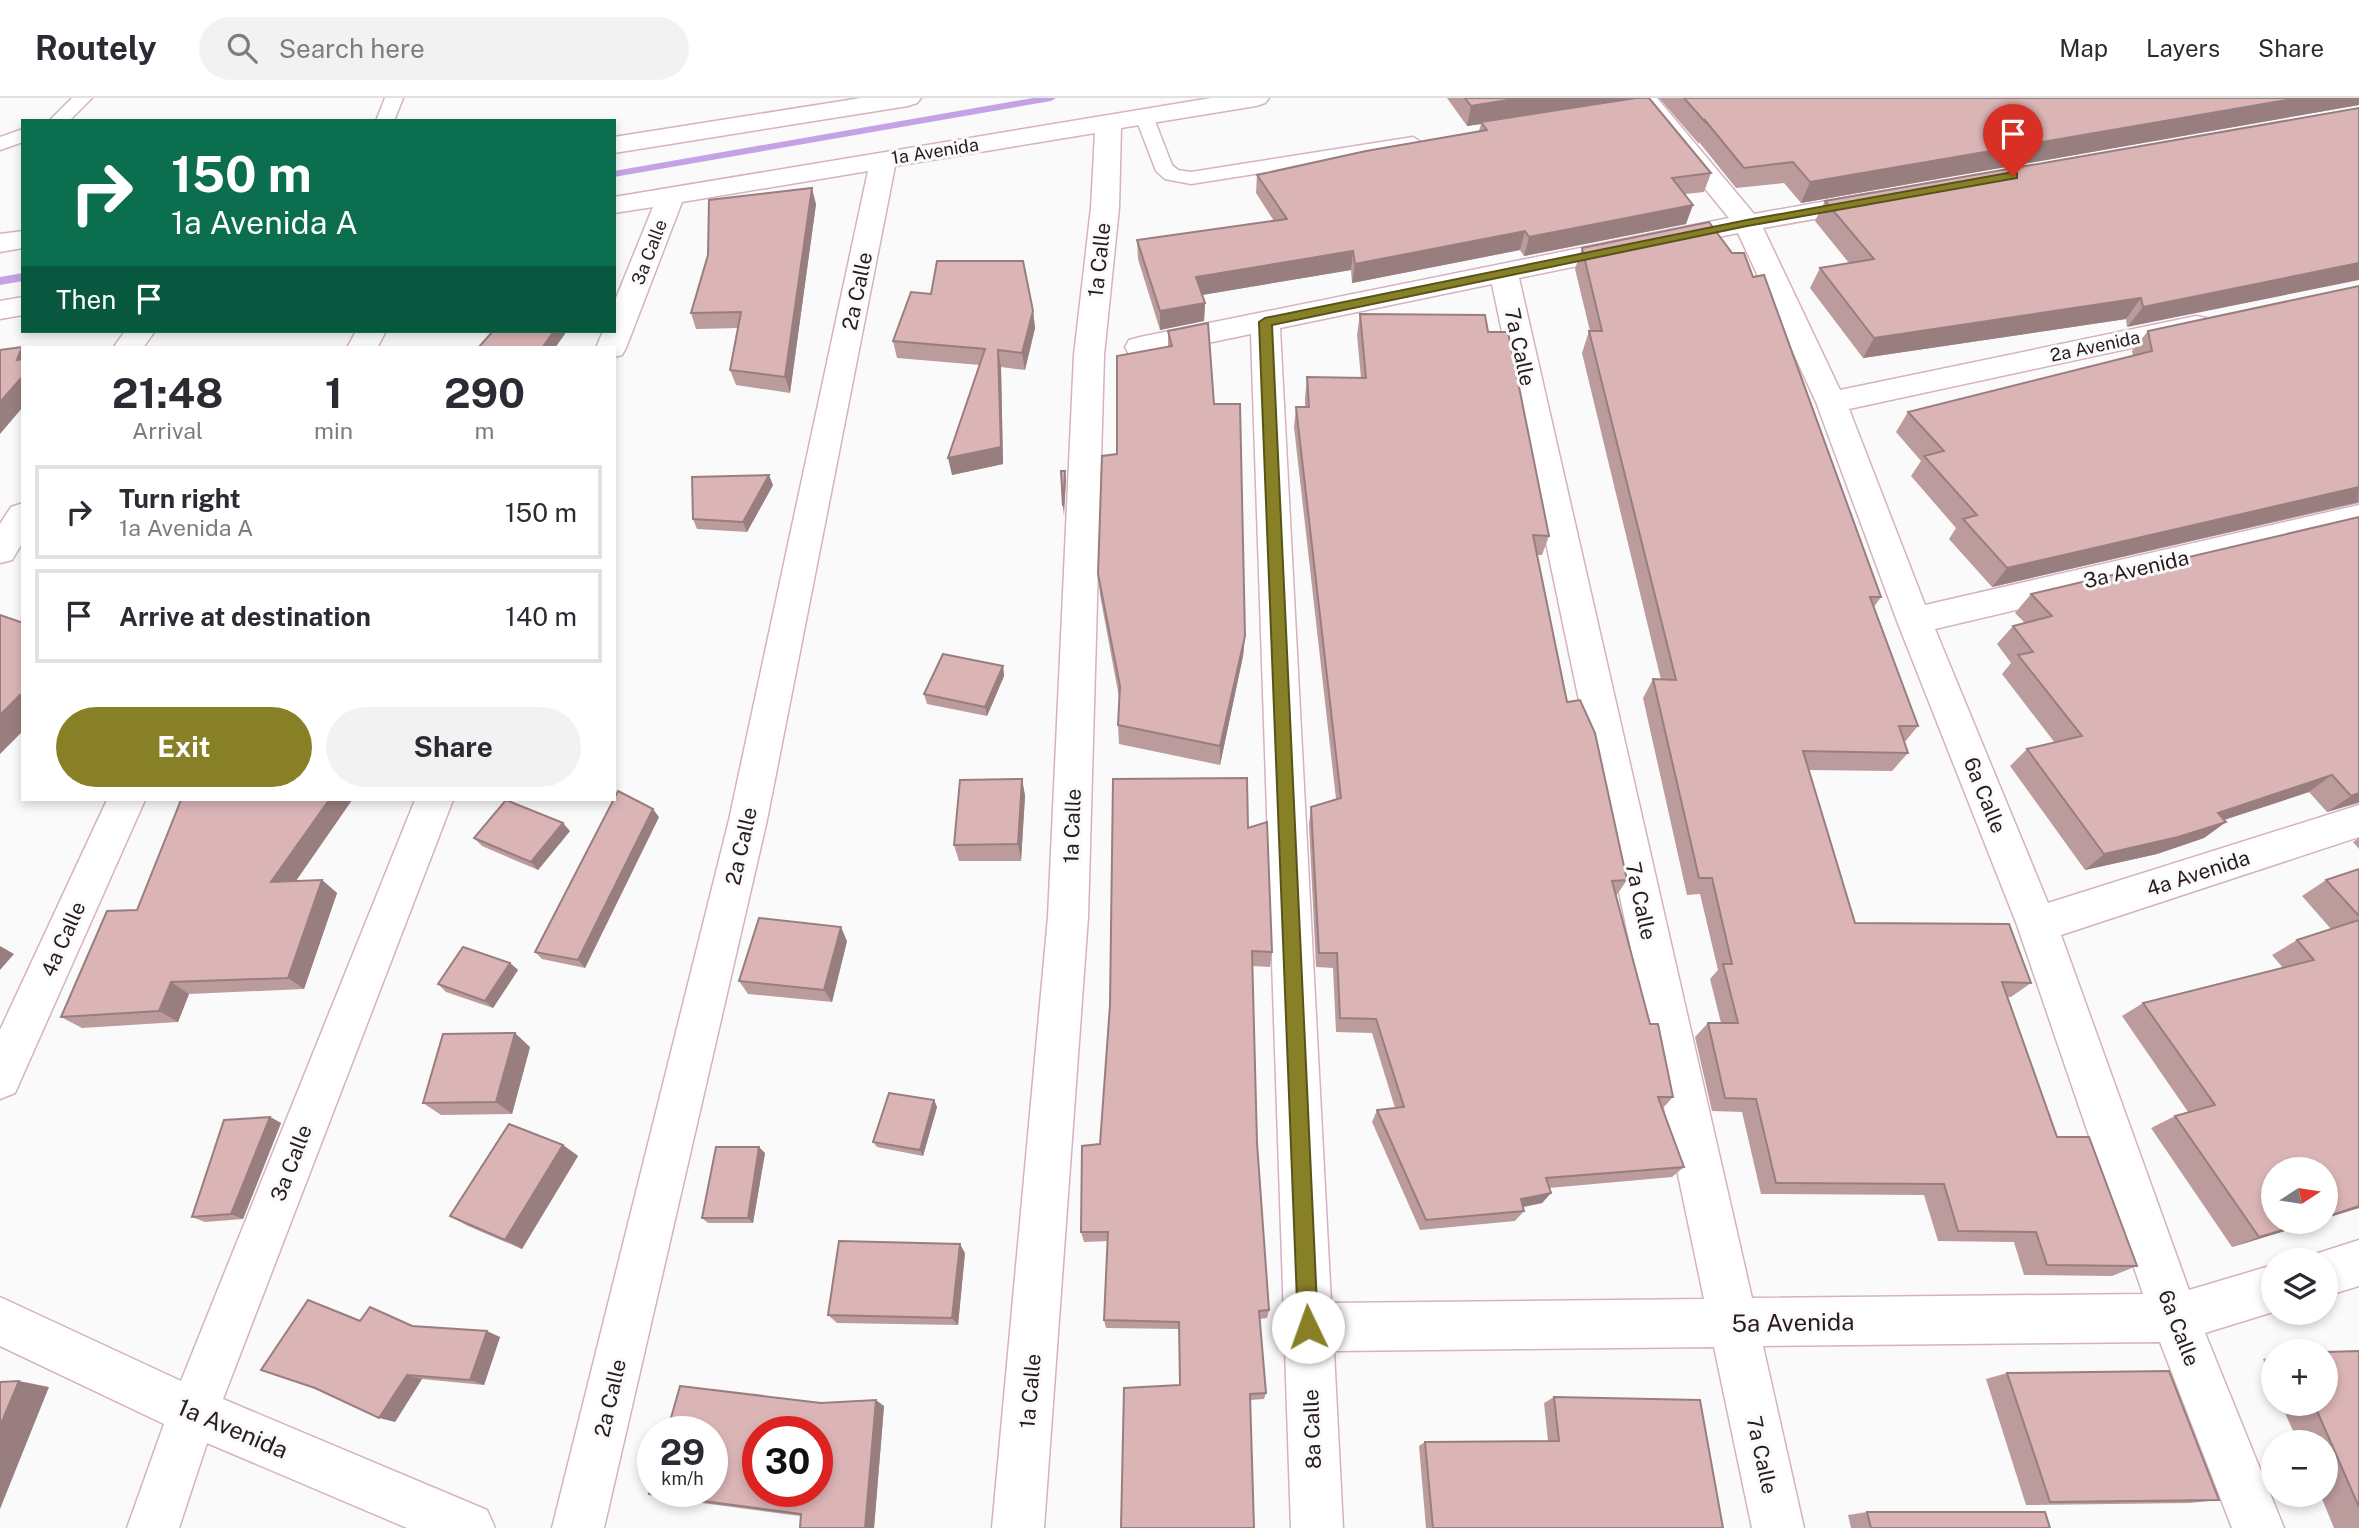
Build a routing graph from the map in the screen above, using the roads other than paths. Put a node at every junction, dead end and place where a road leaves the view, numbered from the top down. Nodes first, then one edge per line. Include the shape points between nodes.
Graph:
1 (83, 98) edge
2 (394, 98) edge
3 (908, 98) edge
4 (1256, 98) edge
5 (1640, 105) edge
6 (60, 119) edge
7 (386, 119) edge
8 (1126, 119) junction
9 (21, 136) edge
10 (1434, 140) edge
11 (0, 144) edge
12 (616, 145) edge
13 (883, 160) junction
14 (671, 195) junction
15 (1897, 196) edge
16 (616, 205) edge
17 (1747, 223) junction
18 (21, 239) edge
19 (0, 243) edge
20 (1504, 274) junction
21 (21, 306) edge
22 (0, 310) edge
23 (2224, 319) edge
24 (1265, 322) junction
25 (612, 346) edge
26 (1140, 347) dead end
27 (1831, 402) junction
28 (2359, 517) edge
29 (21, 518) edge
30 (0, 551) edge
31 (1914, 621) junction
32 (126, 801) edge
33 (434, 801) edge
34 (2359, 821) edge
35 (2038, 925) junction
36 (0, 1079) edge
37 (2359, 1263) edge
38 (2338, 1269) edge
39 (2261, 1293) edge
40 (2175, 1318) junction
41 (0, 1321) edge
42 (1732, 1323) junction
43 (1308, 1327) junction
44 (193, 1412) junction
45 (153, 1528) edge
46 (469, 1528) edge
47 (579, 1528) edge
48 (1018, 1528) edge
49 (1317, 1528) edge
50 (1778, 1528) edge
51 (2258, 1528) edge

1 - 6 lane
2 - 7 lane
3 - 12 street
4 - 8 street, 1a Avenida
5 - 17 street, 6a Calle
8 - 10 lane via 1171,175 1191,178
8 - 13 street, 1a Avenida
8 - 48 street, 1a Calle via 1105,208 1089,355 1068,917
9 - 11 lane
13 - 14 street, 1a Avenida
13 - 47 street, 2a Calle via 748,820
14 - 16 street, 1a Avenida
14 - 25 street, 3a Calle
15 - 17 street
17 - 20 street
17 - 27 street, 6a Calle
18 - 19 street
20 - 24 street
20 - 42 street, 7a Calle
21 - 22 street
23 - 27 street, 2a Avenida
24 - 26 street
24 - 43 street, 8a Calle
27 - 31 street, 6a Calle
28 - 31 street, 3a Avenida
29 - 30 street
31 - 35 street, 6a Calle
32 - 36 street, 4a Calle
33 - 44 street, 3a Calle
34 - 35 street, 4a Avenida
35 - 40 street, 6a Calle
37 - 38 street
39 - 40 street, 5a Avenida
40 - 42 street, 5a Avenida
40 - 51 street, 6a Calle
41 - 44 street, 1a Avenida
42 - 43 street, 5a Avenida
42 - 50 street, 7a Calle
43 - 49 street, 8a Calle
44 - 45 street, 3a Calle
44 - 46 street, 1a Avenida

